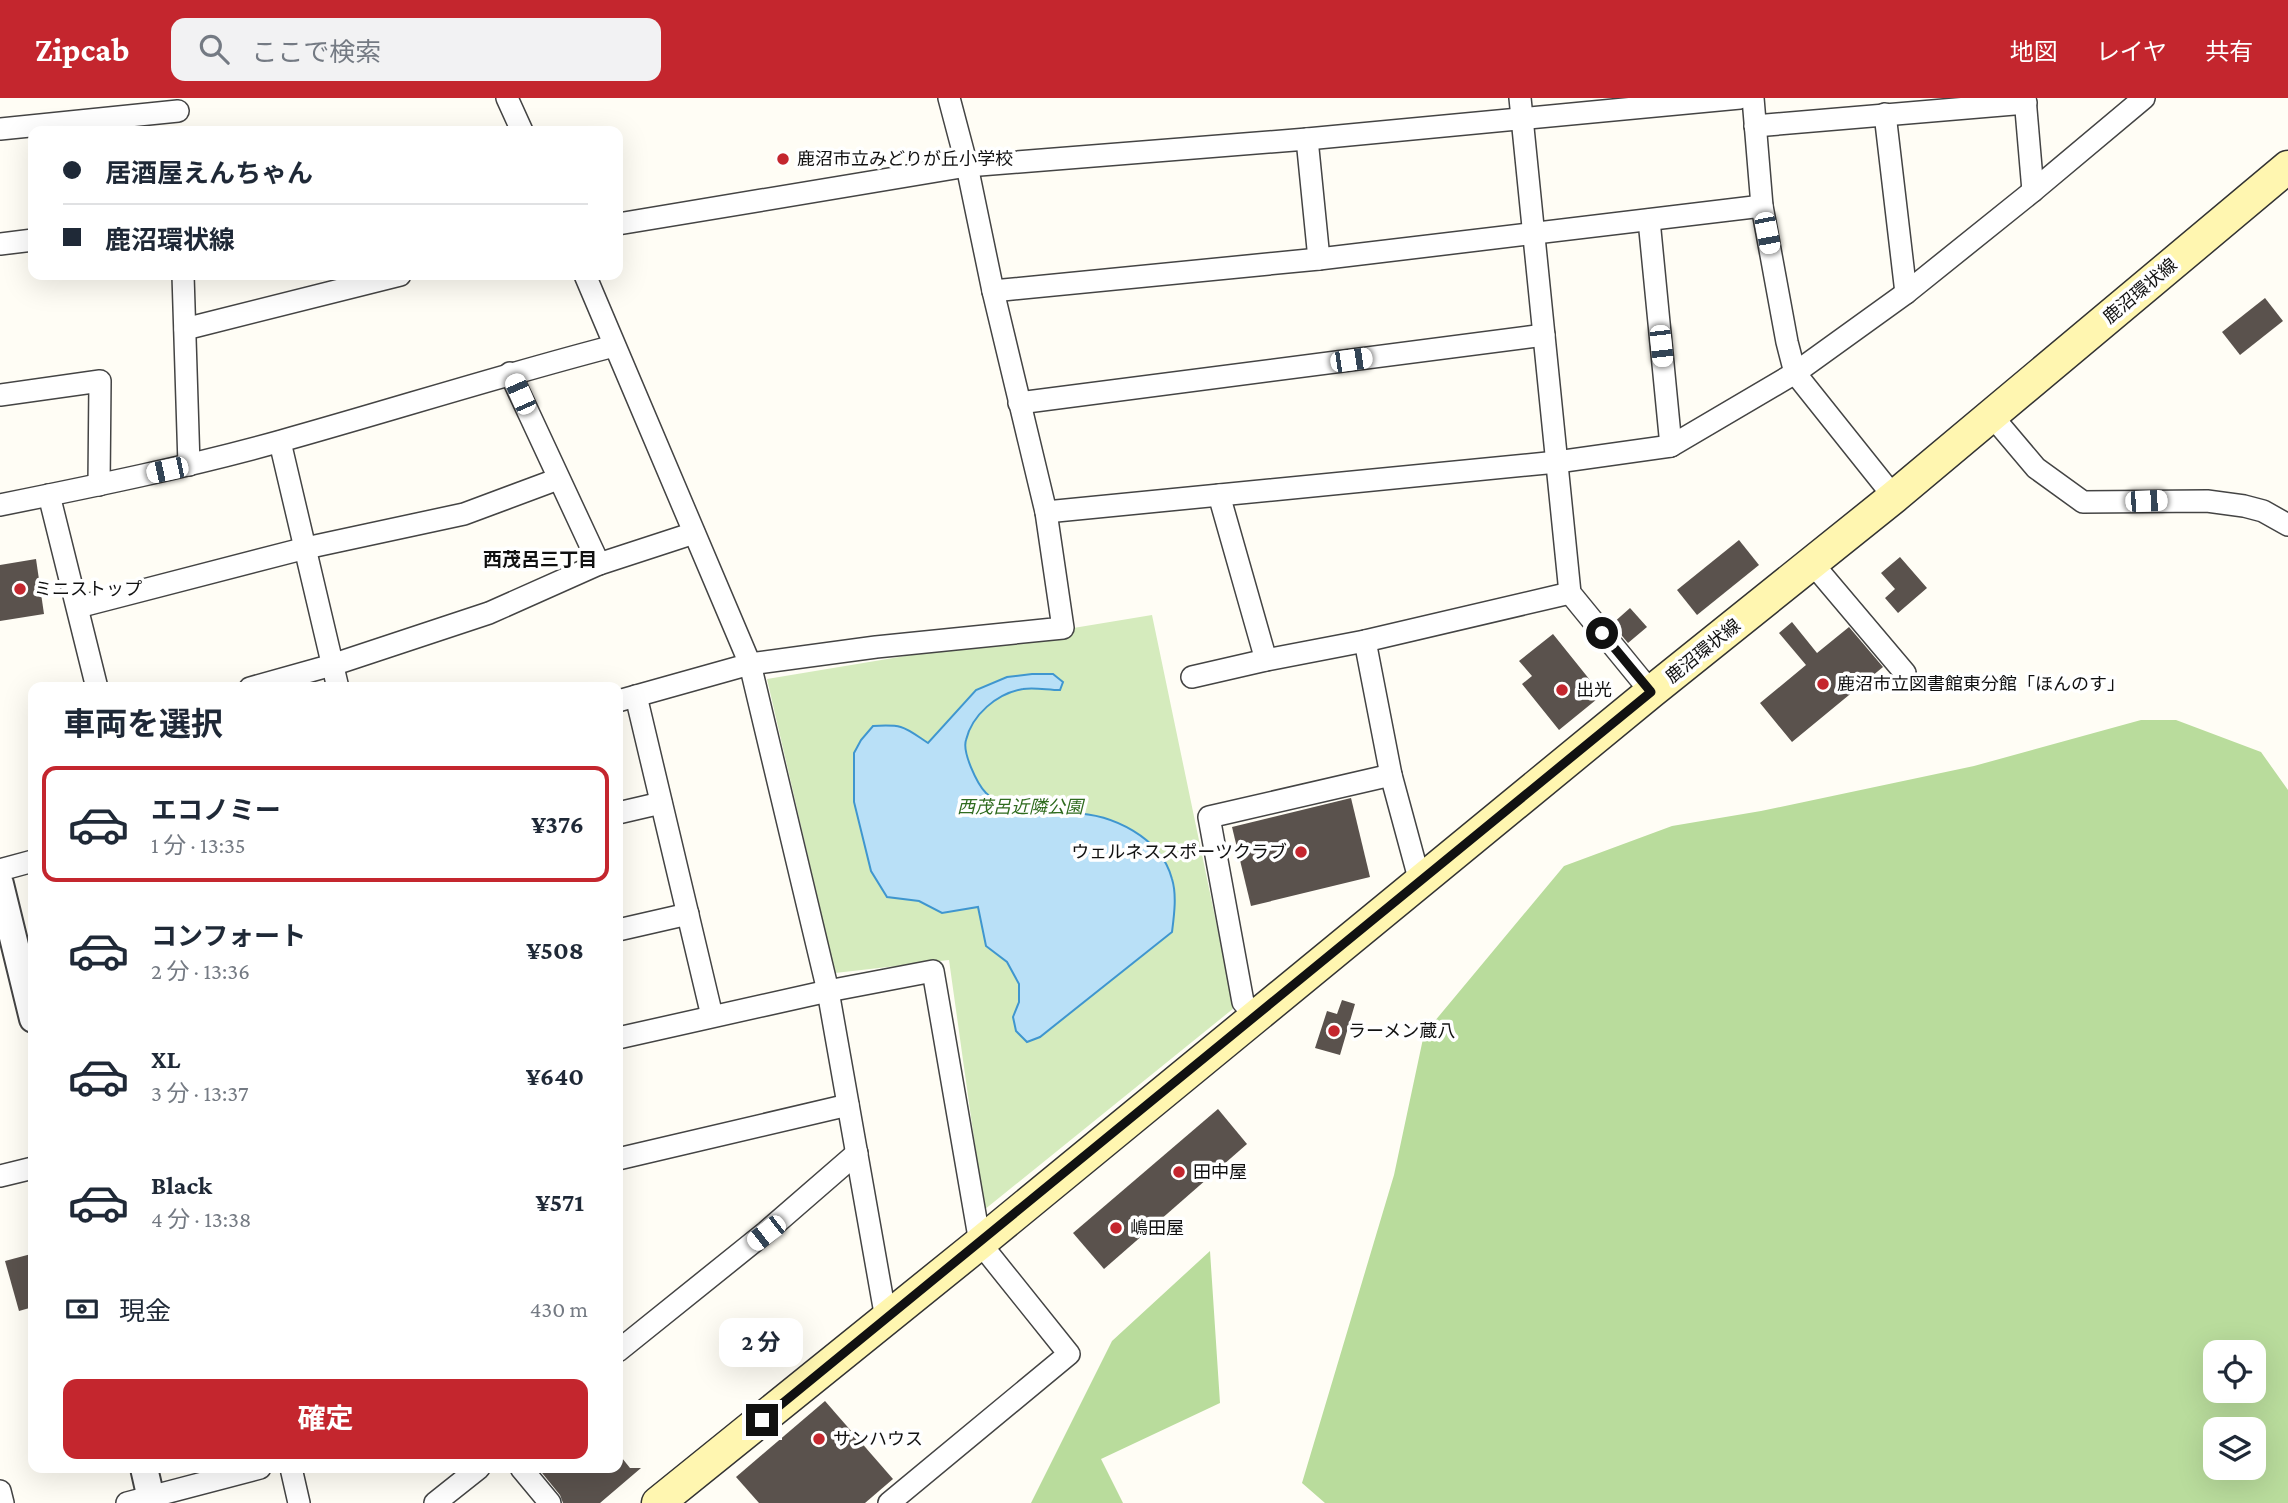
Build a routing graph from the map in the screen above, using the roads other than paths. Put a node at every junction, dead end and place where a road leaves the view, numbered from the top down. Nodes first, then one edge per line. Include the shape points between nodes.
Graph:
1 (507, 98) edge
2 (949, 98) edge
3 (1740, 98) edge
4 (1753, 98) edge
5 (2144, 98) edge
6 (2025, 100) edge
7 (1521, 108) edge
8 (178, 113) edge
9 (1885, 114) junction
10 (1755, 125) junction
11 (28, 126) edge
12 (33, 126) edge
13 (520, 126) edge
14 (0, 129) edge
15 (1307, 139) junction
16 (967, 166) junction
17 (2285, 175) edge
18 (2034, 191) junction
19 (1762, 205) junction
20 (1649, 220) junction
21 (623, 223) edge
22 (1535, 234) junction
23 (28, 241) edge
24 (0, 244) edge
25 (1319, 259) junction
26 (183, 280) edge
27 (380, 280) edge
28 (587, 280) edge
29 (993, 291) junction
30 (1906, 293) junction
31 (185, 329) junction
32 (1544, 335) junction
33 (614, 346) junction
34 (510, 373) junction
35 (1795, 373) junction
36 (0, 395) edge
37 (1019, 403) junction
38 (1992, 416) junction
39 (280, 442) junction
40 (1671, 446) junction
41 (1557, 463) junction
42 (189, 465) junction
43 (558, 479) junction
44 (99, 485) junction
45 (49, 495) junction
46 (1219, 495) junction
47 (1894, 497) junction
48 (0, 505) edge
49 (1046, 512) junction
50 (2288, 525) edge
51 (694, 533) junction
52 (306, 548) junction
53 (1812, 563) junction
54 (599, 564) junction
55 (1570, 593) junction
56 (78, 607) junction
57 (1365, 641) junction
58 (1266, 660) junction
59 (750, 664) junction
60 (332, 665) junction
61 (1905, 673) dead end
62 (1192, 677) dead end
63 (96, 682) edge
64 (271, 682) edge
65 (336, 682) edge
66 (1651, 692) junction
67 (627, 699) edge
68 (1391, 775) junction
69 (661, 803) junction
70 (623, 812) edge
71 (28, 862) edge
72 (0, 870) edge
73 (1420, 882) junction
74 (0, 884) edge
75 (688, 914) junction
76 (623, 929) edge
77 (828, 991) junction
78 (28, 999) edge
79 (712, 1016) junction
80 (1256, 1017) junction
81 (623, 1037) edge
82 (848, 1105) junction
83 (857, 1153) junction
84 (623, 1158) edge
85 (28, 1169) edge
86 (0, 1176) edge
87 (980, 1243) junction
88 (886, 1319) junction
89 (623, 1347) edge
90 (144, 1473) edge
91 (242, 1473) edge
92 (292, 1473) edge
93 (473, 1473) edge
94 (525, 1473) edge
95 (0, 1491) edge
96 (143, 1501) edge
97 (3, 1503) edge
98 (299, 1503) edge
99 (436, 1503) edge
100 (550, 1503) edge
101 (658, 1503) edge
102 (889, 1503) edge

1 - 13 street
2 - 16 street
3 - 7 street
4 - 10 street
5 - 18 street
6 - 9 street
6 - 18 street
7 - 15 street
7 - 22 street
8 - 12 street
9 - 10 street
9 - 30 street
10 - 19 street
11 - 14 street
15 - 16 street
15 - 25 street
16 - 21 street
16 - 29 street
17 - 38 main road, 鹿沼環状線
18 - 30 street
19 - 20 street
19 - 35 street
20 - 22 street
20 - 40 street
22 - 25 street
22 - 32 street
23 - 24 street
25 - 29 street
26 - 31 street
27 - 31 street
28 - 33 street
29 - 37 street
30 - 35 street
31 - 42 street
32 - 37 street
32 - 41 street
33 - 34 street
33 - 51 street
34 - 39 street
34 - 43 street
35 - 40 street
35 - 47 street
36 - 44 street via 100,381
37 - 49 street
38 - 47 main road, 鹿沼環状線
38 - 50 street via 2036,468 2084,502 2207,501 2253,509
39 - 42 street
39 - 52 street
40 - 41 street
41 - 46 street
41 - 55 street
42 - 44 street
43 - 52 street via 464,513
43 - 54 street
44 - 45 street
45 - 48 street
45 - 56 street
46 - 49 street
46 - 58 street
47 - 53 main road, 鹿沼環状線
49 - 59 street via 1063,628
51 - 54 street
51 - 59 street
52 - 56 street
52 - 60 street
53 - 61 street
53 - 66 main road, 鹿沼環状線
54 - 60 street via 488,613
55 - 57 street
55 - 66 street
56 - 63 street
57 - 58 street
57 - 68 street
58 - 62 street
59 - 67 street
59 - 77 street
60 - 64 street
60 - 65 street
66 - 73 main road, 鹿沼環状線
67 - 69 street
68 - 73 street
68 - 80 street via 1209,817 1243,1002
69 - 70 street
69 - 75 street
71 - 72 street
73 - 80 main road, 鹿沼環状線
74 - 78 street
75 - 76 street
75 - 79 street
77 - 79 street
77 - 82 street
77 - 87 street via 933,971
79 - 81 street
80 - 87 main road, 鹿沼環状線
82 - 83 street
82 - 84 street
83 - 88 street
83 - 89 street via 766,1233
85 - 86 street
87 - 88 main road, 鹿沼環状線
87 - 102 street via 1069,1354
88 - 101 main road, 鹿沼環状線
90 - 96 street
91 - 96 street
92 - 98 street
93 - 99 street
94 - 100 street
95 - 97 street

